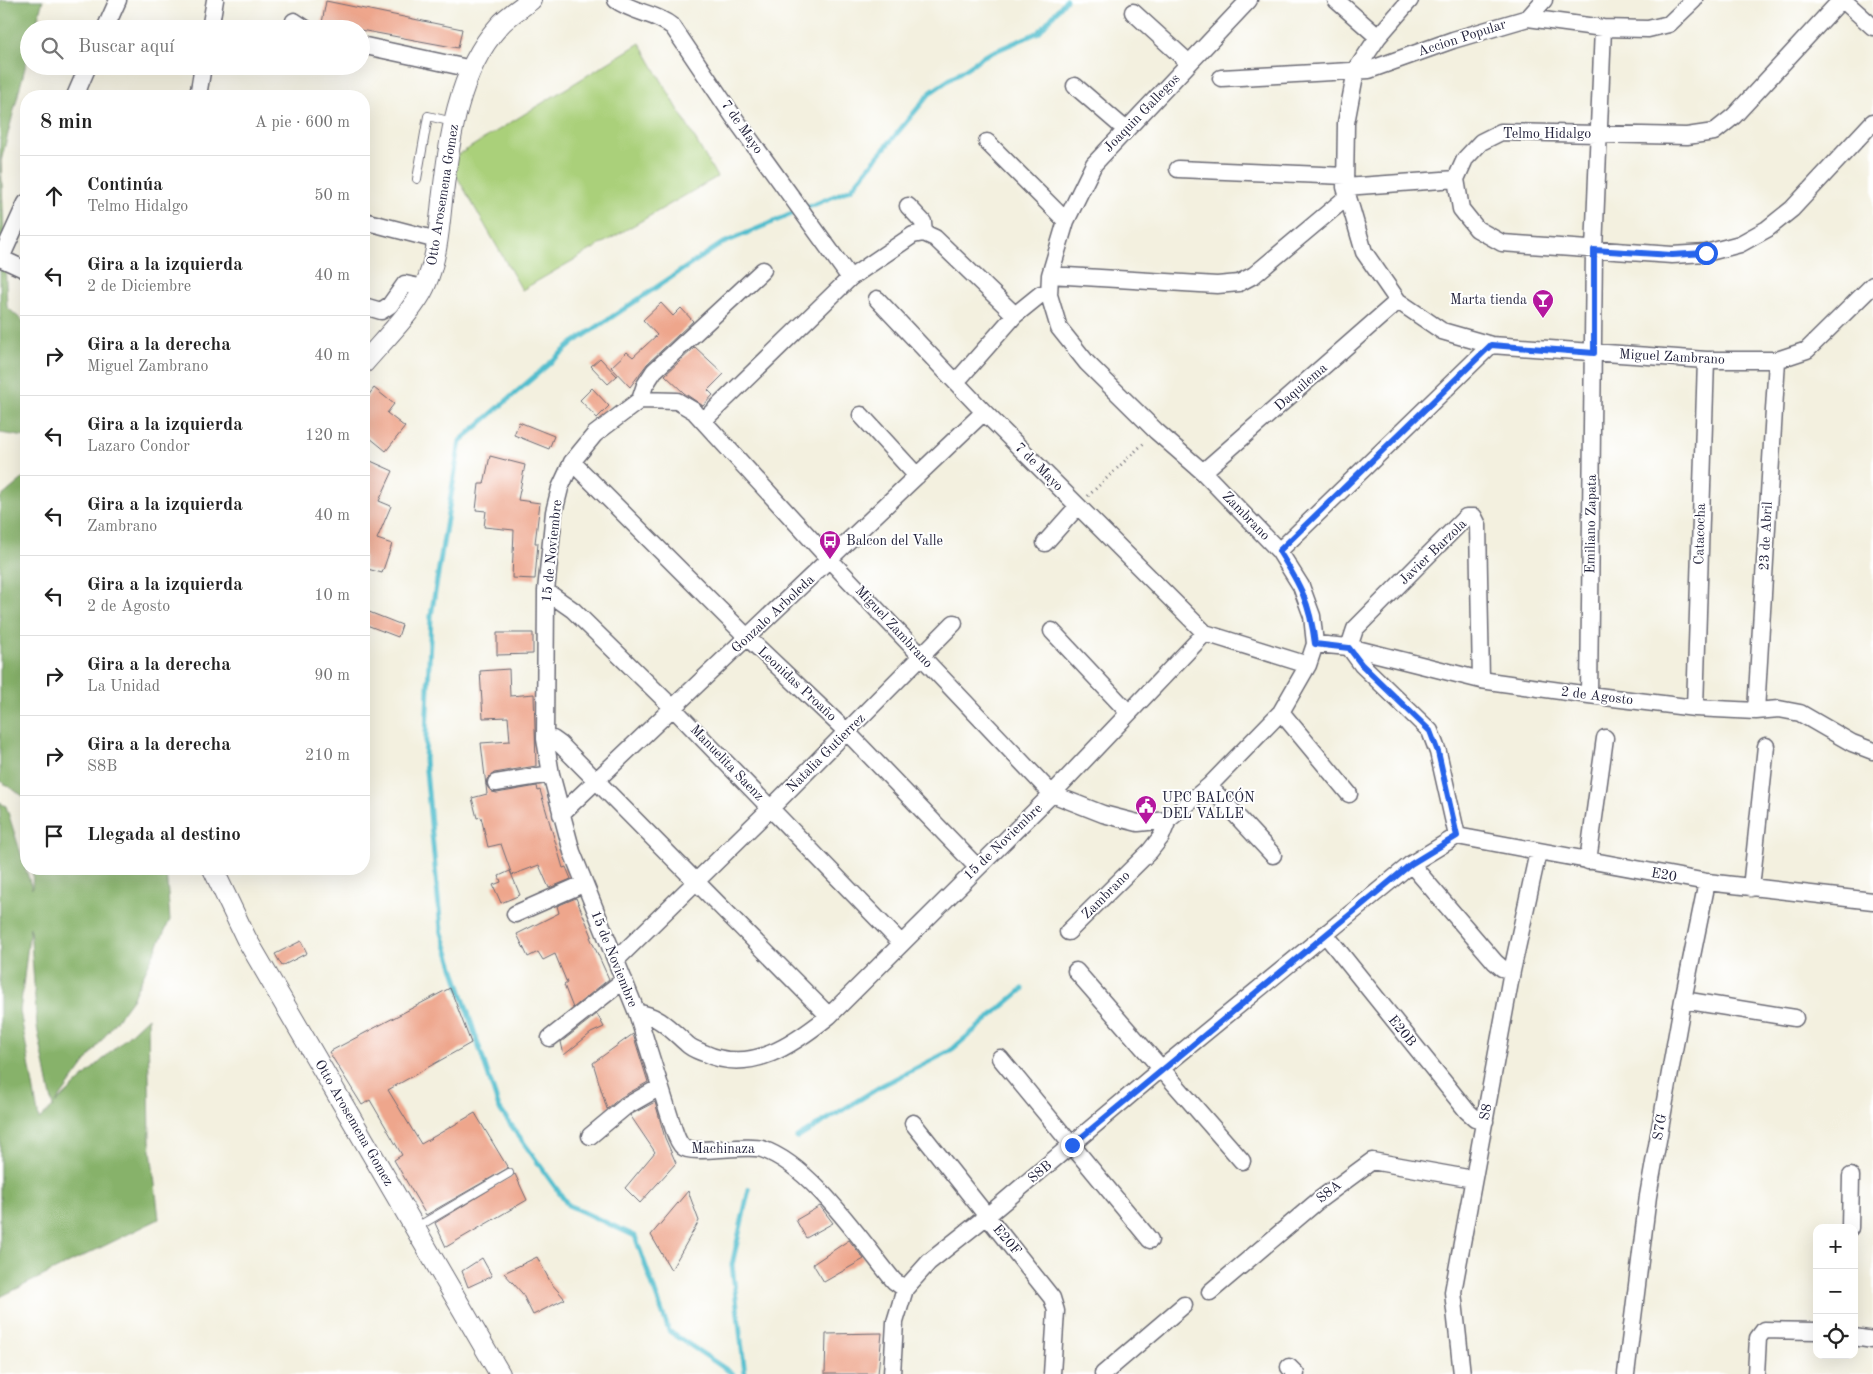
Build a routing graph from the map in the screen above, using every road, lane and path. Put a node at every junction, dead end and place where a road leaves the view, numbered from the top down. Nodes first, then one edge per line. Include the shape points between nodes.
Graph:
1 (118, 0) edge
2 (215, 0) edge
3 (531, 0) edge
4 (616, 0) edge
5 (1249, 0) edge
6 (1336, 0) edge
7 (1410, 0) edge
8 (1544, 0) edge
9 (1694, 0) edge
10 (1842, 0) edge
11 (1133, 12) dead end
12 (1528, 18) junction
13 (110, 20) edge
14 (212, 20) edge
15 (1873, 26) edge
16 (1602, 28) junction
17 (1378, 37) junction
18 (370, 47) edge
19 (1190, 63) junction
20 (472, 69) junction
21 (1356, 70) junction
22 (84, 75) edge
23 (202, 75) edge
24 (1221, 78) dead end
25 (1075, 86) dead end
26 (78, 90) edge
27 (199, 90) edge
28 (455, 122) junction
29 (1873, 122) edge
30 (1126, 130) junction
31 (1599, 133) junction
32 (988, 142) dead end
33 (1178, 169) dead end
34 (1456, 179) junction
35 (417, 180) dead end
36 (1345, 187) junction
37 (908, 206) dead end
38 (20, 216) edge
39 (1066, 221) junction
40 (370, 223) edge
41 (924, 233) junction
42 (437, 240) junction
43 (1058, 242) joint
44 (1594, 250) junction
45 (1, 258) edge
46 (20, 267) edge
47 (762, 270) dead end
48 (1050, 275) junction
49 (850, 278) junction
50 (1873, 284) edge
51 (424, 288) junction
52 (1049, 294) junction
53 (876, 299) dead end
54 (1398, 301) junction
55 (370, 307) edge
56 (1015, 315) junction
57 (1491, 345) junction
58 (1594, 353) junction
59 (370, 356) edge
60 (1706, 360) junction
61 (1777, 360) junction
62 (956, 382) junction
63 (640, 400) junction
64 (984, 412) junction
65 (862, 415) dead end
66 (702, 421) junction
67 (1156, 432) junction
68 (572, 462) junction
69 (1203, 472) junction
70 (917, 476) junction
71 (1078, 506) junction
72 (1045, 542) dead end
73 (1279, 551) junction
74 (830, 560) junction
75 (546, 591) junction
76 (954, 623) dead end
77 (1052, 631) dead end
78 (1204, 633) junction
79 (748, 638) junction
80 (1315, 644) junction
81 (1349, 648) junction
82 (922, 656) junction
83 (1308, 665) junction
84 (1481, 680) junction
85 (1589, 695) junction
86 (674, 708) junction
87 (1695, 708) junction
88 (1756, 711) junction
89 (1128, 712) junction
90 (1281, 712) junction
91 (848, 732) junction
92 (1605, 738) dead end
93 (546, 739) junction
94 (1766, 746) dead end
95 (1873, 751) edge
96 (551, 774) junction
97 (596, 780) junction
98 (496, 783) dead end
99 (1209, 786) junction
100 (1052, 794) junction
101 (1349, 794) dead end
102 (771, 808) junction
103 (562, 814) junction
104 (1168, 820) junction
105 (1457, 836) junction
106 (1538, 852) junction
107 (1272, 855) dead end
108 (1588, 861) junction
109 (1411, 864) junction
110 (977, 867) junction
111 (216, 875) edge
112 (696, 880) junction
113 (1707, 882) junction
114 (583, 884) junction
115 (1751, 888) junction
116 (1873, 901) edge
117 (515, 914) dead end
118 (1068, 932) dead end
119 (1325, 934) junction
120 (901, 943) junction
121 (616, 960) junction
122 (1076, 971) dead end
123 (1512, 971) junction
124 (624, 980) junction
125 (1683, 1000) junction
126 (637, 1013) junction
127 (829, 1016) junction
128 (1795, 1018) dead end
129 (550, 1038) dead end
130 (1000, 1058) dead end
131 (1161, 1069) junction
132 (660, 1087) junction
133 (1485, 1121) junction
134 (913, 1123) dead end
135 (590, 1136) dead end
136 (1072, 1145) junction
137 (1242, 1161) dead end
138 (509, 1173) dead end
139 (1851, 1176) dead end
140 (1473, 1179) junction
141 (987, 1216) junction
142 (1850, 1224) edge
143 (415, 1228) junction
144 (1150, 1240) dead end
145 (905, 1289) junction
146 (1210, 1292) dead end
147 (1184, 1305) dead end
148 (1813, 1331) edge
149 (1858, 1338) edge
150 (1873, 1340) edge
151 (500, 1374) edge
152 (892, 1374) edge
153 (1052, 1374) edge
154 (1102, 1374) edge
155 (1462, 1374) edge
156 (1626, 1374) edge
157 (1756, 1374) edge

1 - 13 street
2 - 14 street
3 - 20 street, Otto Arosemena Gomez via 499,26
4 - 49 street, 7 de Mayo via 644,14 661,18 673,27
5 - 19 street, Joaquin Gallegos
6 - 17 street
7 - 17 street, Miguel Zambrano
8 - 12 street
9 - 16 street, Accion Popular via 1669,24 1648,29
10 - 15 street
10 - 31 street, Telmo Hidalgo via 1734,116 1714,132 1687,136
11 - 19 street
12 - 16 street, Accion Popular
12 - 21 street, Accion Popular via 1369,70
16 - 31 street, Emiliano Zapata
17 - 21 street, Miguel Zambrano
18 - 20 street
19 - 30 street, Joaquin Gallegos
20 - 28 street, Otto Arosemena Gomez
21 - 24 street, Accion Popular
21 - 36 street, Miguel Zambrano via 1346,123
22 - 26 street
23 - 27 street
25 - 30 street
28 - 35 lane via 428,116
28 - 42 street, Otto Arosemena Gomez
29 - 44 street via 1792,209 1768,229 1740,244 1706,253 1672,255
30 - 39 street, Joaquin Gallegos via 1094,164
31 - 34 street, Telmo Hidalgo via 1500,132 1481,142 1465,159
31 - 44 street, Emiliano Zapata
32 - 39 street
33 - 36 street
34 - 36 street
34 - 44 street via 1461,209 1477,230 1502,243
36 - 48 street via 1254,275 1239,284
36 - 54 street, Miguel Zambrano via 1364,252
37 - 41 street via 922,222
38 - 45 street
39 - 43 street, Joaquin Gallegos
40 - 42 street
41 - 49 street via 913,235
41 - 56 street via 935,238
42 - 51 street, Otto Arosemena Gomez
43 - 48 street, Zambrano
44 - 58 street, Emiliano Zapata
45 - 46 street
47 - 63 street via 654,371 644,385
48 - 52 street, Zambrano
49 - 66 street
50 - 61 street, Miguel Zambrano via 1807,350
51 - 55 street via 405,284 390,305 382,310
51 - 59 street, Otto Arosemena Gomez
52 - 56 street via 1041,294
52 - 67 street, Zambrano via 1059,328 1087,363
53 - 62 street, 7 de Mayo
54 - 57 street, Miguel Zambrano via 1442,330
54 - 69 street, Daquilema
56 - 62 street
57 - 58 street, Miguel Zambrano
57 - 73 street
58 - 60 street, Miguel Zambrano
58 - 85 street, Emiliano Zapata
60 - 61 street, Miguel Zambrano
60 - 87 street, Catacocha
61 - 88 street, 23 de Abril
62 - 64 street, 7 de Mayo
63 - 66 street, Miguel Zambrano via 677,401 694,411
63 - 68 street, 15 de Noviembre via 595,434
64 - 70 street, Gonzalo Arboleda
64 - 71 street, 7 de Mayo
65 - 70 street
66 - 74 street, Miguel Zambrano
67 - 69 street, Zambrano
67 - 71 path
68 - 75 street, 15 de Noviembre via 554,512
68 - 79 street, Leonidas Proaño
69 - 73 street, Zambrano
70 - 74 street, Gonzalo Arboleda
71 - 72 street
71 - 78 street, 7 de Mayo
73 - 80 street, Zambrano via 1300,586 1312,616
74 - 79 street, Gonzalo Arboleda
74 - 82 street, Miguel Zambrano
75 - 86 street, Manuelita Saenz via 561,599
75 - 93 street, 15 de Noviembre
76 - 82 street, Natalia Gutierrez
77 - 89 street
78 - 83 street
78 - 89 street, 15 de Noviembre
79 - 86 street, Gonzalo Arboleda
79 - 91 street, Leonidas Proaño
80 - 81 street, 2 de Agosto
80 - 83 street, Zambrano
81 - 84 street, 2 de Agosto
81 - 84 street, Javier Barzola via 1355,629 1466,517 1474,517 1478,525
81 - 105 street via 1362,665 1430,731 1438,752
82 - 91 street, Natalia Gutierrez
82 - 100 street, Miguel Zambrano
83 - 90 street, Zambrano
84 - 85 street, 2 de Agosto
85 - 87 street, 2 de Agosto
86 - 97 street, Gonzalo Arboleda
86 - 102 street, Manuelita Saenz
87 - 88 street, 2 de Agosto
88 - 95 street, 2 de Agosto via 1779,709 1800,713 1852,743
89 - 100 street, 15 de Noviembre
90 - 99 street, Zambrano
90 - 101 street
91 - 102 street, Natalia Gutierrez
91 - 110 street, Leonidas Proaño
92 - 108 street
93 - 96 street, 15 de Noviembre
93 - 97 street via 560,744
94 - 115 street
96 - 98 street
96 - 103 street, 15 de Noviembre
97 - 103 street, Gonzalo Arboleda
97 - 112 street
99 - 104 street, Zambrano
99 - 107 street
100 - 104 street, Miguel Zambrano via 1103,814 1138,823
100 - 110 street, 15 de Noviembre
102 - 112 street, Natalia Gutierrez
102 - 120 street, Manuelita Saenz
103 - 114 street, 15 de Noviembre
104 - 118 street, Zambrano via 1150,851
105 - 106 street, E20
105 - 109 street, S8B
106 - 108 street, E20
106 - 123 street, S8
108 - 113 street, E20
109 - 119 street, S8B
109 - 123 street via 1495,962
110 - 120 street, 15 de Noviembre
111 - 143 street, Otto Arosemena Gomez via 246,938
112 - 121 street, Natalia Gutierrez
112 - 127 street
113 - 115 street, E20
113 - 125 street, S7G
114 - 117 street
114 - 121 street, 15 de Noviembre
115 - 116 street, E20
119 - 131 street, S8B
119 - 133 street, E20B via 1468,1111
120 - 127 street, 15 de Noviembre
121 - 124 street, 15 de Noviembre
122 - 131 street
123 - 133 street, S8
124 - 126 street, 15 de Noviembre
124 - 129 street
125 - 128 street
125 - 156 street, S7G via 1648,1196
126 - 127 street, 15 de Noviembre via 649,1014 690,1047 713,1058 731,1061 750,1061 775,1052 802,1038
126 - 132 street, Machinaza
130 - 136 street
131 - 136 street, S8B
131 - 137 street
132 - 135 street via 625,1107
132 - 145 street, Machinaza via 672,1127 683,1148 690,1151 761,1148 784,1158 805,1174
133 - 140 street, S8
134 - 141 street, E20F
136 - 141 street, S8B
136 - 144 street
138 - 143 lane
139 - 142 street
140 - 146 street, S8A via 1372,1161 1319,1200
140 - 155 street, S8 via 1453,1292
141 - 145 street, S8B via 928,1262
141 - 153 street, E20F via 1055,1304
143 - 151 street, Otto Arosemena Gomez
145 - 152 street, S8B via 895,1322
147 - 154 street
148 - 157 street via 1764,1330 1758,1338
149 - 150 street

